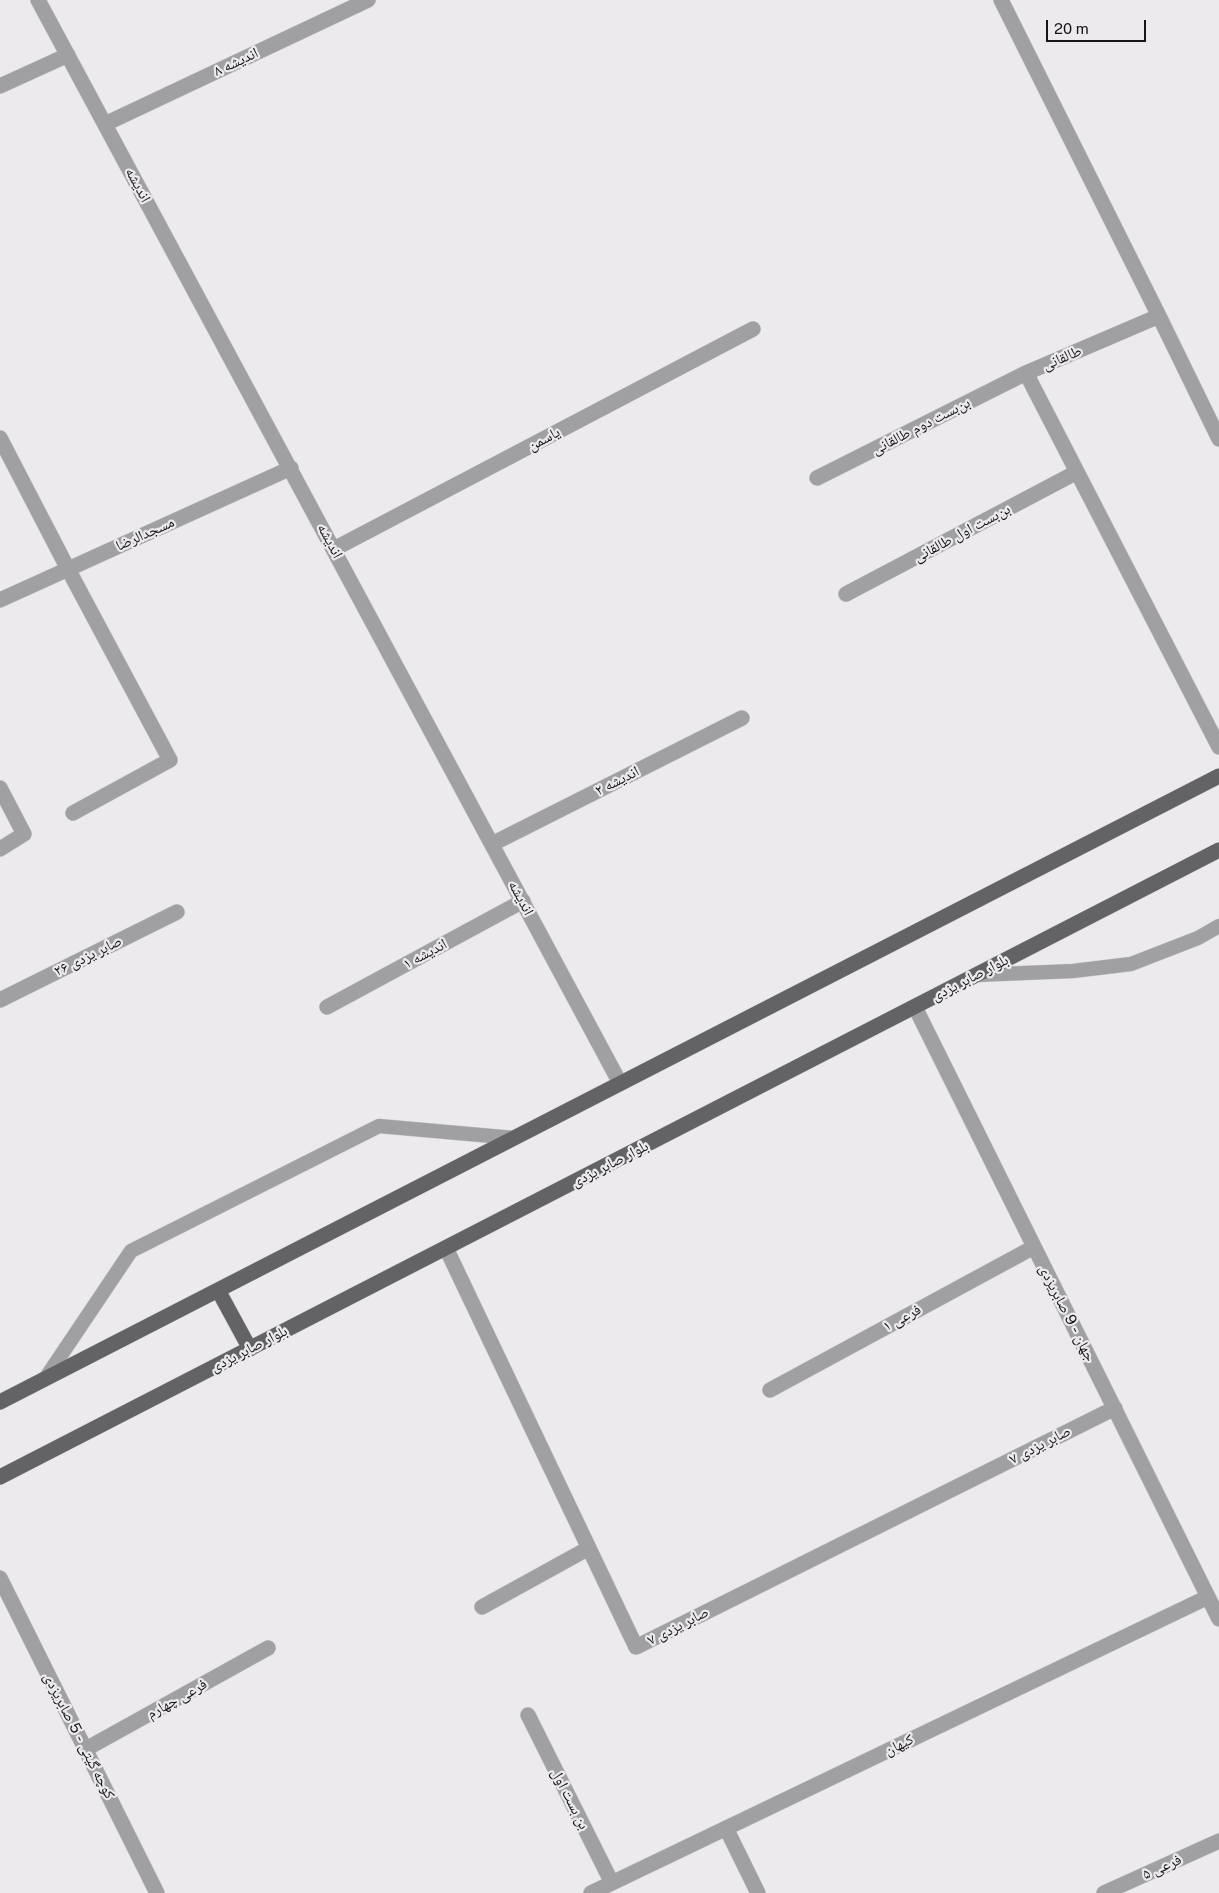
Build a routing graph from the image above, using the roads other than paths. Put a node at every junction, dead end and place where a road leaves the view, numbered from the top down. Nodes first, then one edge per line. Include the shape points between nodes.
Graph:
1 (38, 0) edge
2 (368, 0) edge
3 (1000, 0) edge
4 (68, 55) junction
5 (0, 86) edge
6 (105, 124) junction
7 (1159, 316) junction
8 (753, 329) dead end
9 (1026, 373) junction
10 (0, 438) edge
11 (1219, 439) edge
12 (290, 468) junction
13 (1077, 472) junction
14 (817, 478) dead end
15 (334, 549) junction
16 (68, 569) junction
17 (846, 594) dead end
18 (0, 600) edge
19 (742, 718) dead end
20 (1219, 747) edge
21 (1219, 776) edge
22 (0, 788) edge
23 (73, 813) dead end
24 (492, 844) junction
25 (0, 848) edge
26 (1219, 850) edge
27 (523, 902) junction
28 (177, 912) dead end
29 (1219, 926) edge
30 (976, 975) junction
31 (0, 1000) edge
32 (327, 1007) dead end
33 (915, 1007) junction
34 (620, 1083) junction
35 (514, 1138) junction
36 (1034, 1247) junction
37 (446, 1248) junction
38 (218, 1290) junction
39 (250, 1349) junction
40 (45, 1379) junction
41 (770, 1390) dead end
42 (0, 1402) edge
43 (1115, 1408) junction
44 (0, 1477) edge
45 (589, 1548) junction
46 (0, 1578) edge
47 (1208, 1597) junction
48 (482, 1607) dead end
49 (1219, 1620) edge
50 (268, 1648) dead end
51 (528, 1715) dead end
52 (86, 1749) junction
53 (726, 1828) junction
54 (1219, 1841) edge
55 (612, 1883) junction
56 (158, 1893) edge
57 (591, 1893) edge
58 (758, 1893) edge
59 (1104, 1893) edge

1 - 4 street, اندیشه
2 - 6 street, اندیشه ۸
3 - 7 street
4 - 5 street
4 - 6 street, اندیشه
6 - 12 street, اندیشه
7 - 9 street, طالقانی
7 - 11 street
8 - 15 street, یاسمن
9 - 13 street, طالقانی
9 - 14 street, بن‌بست دوم طالقانی
10 - 16 street
12 - 15 street, اندیشه
12 - 16 street, مسجدالرضا
13 - 17 street, بن‌بست اول طالقانی
13 - 20 street, طالقانی
15 - 24 street, اندیشه
16 - 18 street, مسجدالرضا
16 - 23 street via 170,760
19 - 24 street, اندیشه ۲
21 - 34 main road
22 - 25 street via 24,834
24 - 27 street, اندیشه
26 - 30 main road, بلوار صابر یزدی
27 - 32 street, اندیشه ۱
27 - 34 street, اندیشه
28 - 31 street, صابر یزدی ۲۶
29 - 30 lane via 1198,938 1131,964 1073,971
30 - 33 main road, بلوار صابر یزدی
33 - 36 street, جهان - 9 صابریزدی
33 - 37 main road, بلوار صابر یزدی
34 - 35 main road
35 - 38 main road
35 - 40 lane via 379,1126 132,1251
36 - 41 street, فرعی ۱
36 - 43 street, جهان - 9 صابریزدی
37 - 39 main road, بلوار صابر یزدی
37 - 45 street, صابر یزدی ۷
38 - 39 main road
38 - 40 main road
39 - 44 main road, بلوار صابر یزدی
40 - 42 main road
43 - 45 street, صابر یزدی ۷ via 636,1647
43 - 47 street, جهان - 9 صابریزدی
45 - 48 street
46 - 52 street, کوچه گیتی - 5 صابریزدی
47 - 49 street, جهان - 9 صابریزدی
47 - 53 street, کیهان
50 - 52 street, فرعی چهارم
51 - 55 street, بن بست اول
52 - 56 street, کوچه گیتی - 5 صابریزدی
53 - 55 street, کیهان
53 - 58 street
54 - 59 street, فرعی ۵
55 - 57 street, کیهان

